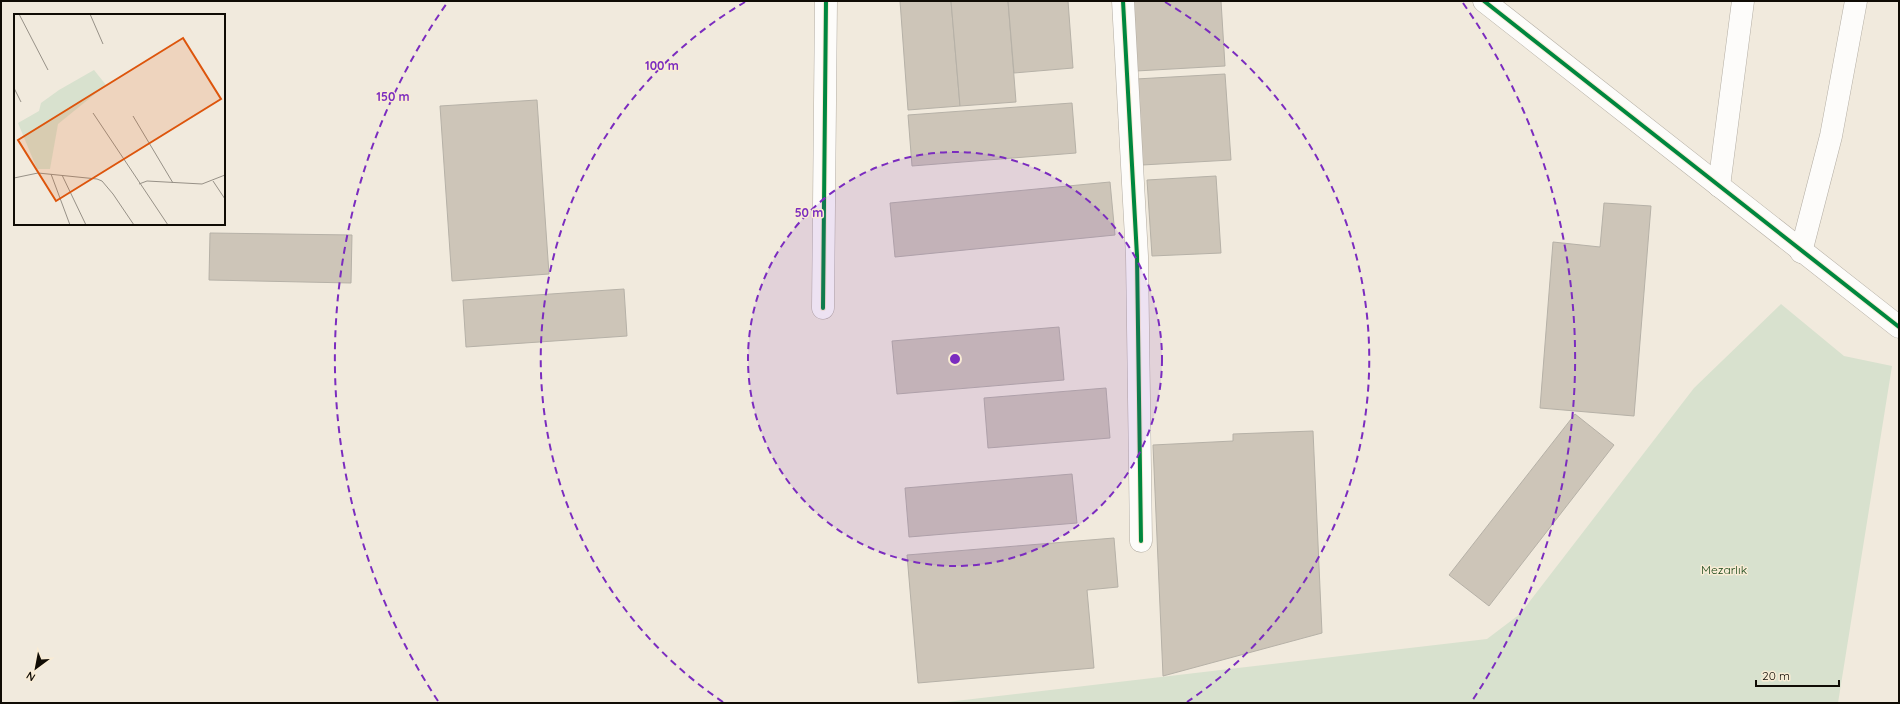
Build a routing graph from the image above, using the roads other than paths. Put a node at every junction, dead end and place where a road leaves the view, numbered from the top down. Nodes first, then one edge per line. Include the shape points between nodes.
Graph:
1 (826, 1) edge
2 (1123, 1) edge
3 (1484, 1) edge
4 (1743, 1) edge
5 (1856, 1) edge
6 (1719, 186) junction
7 (1801, 252) junction
8 (823, 308) dead end
9 (1899, 328) edge
10 (1141, 542) dead end

1 - 8 street
2 - 10 street via 1137,256
3 - 6 street
4 - 6 street
5 - 7 street via 1830,136
6 - 7 street
7 - 9 street

